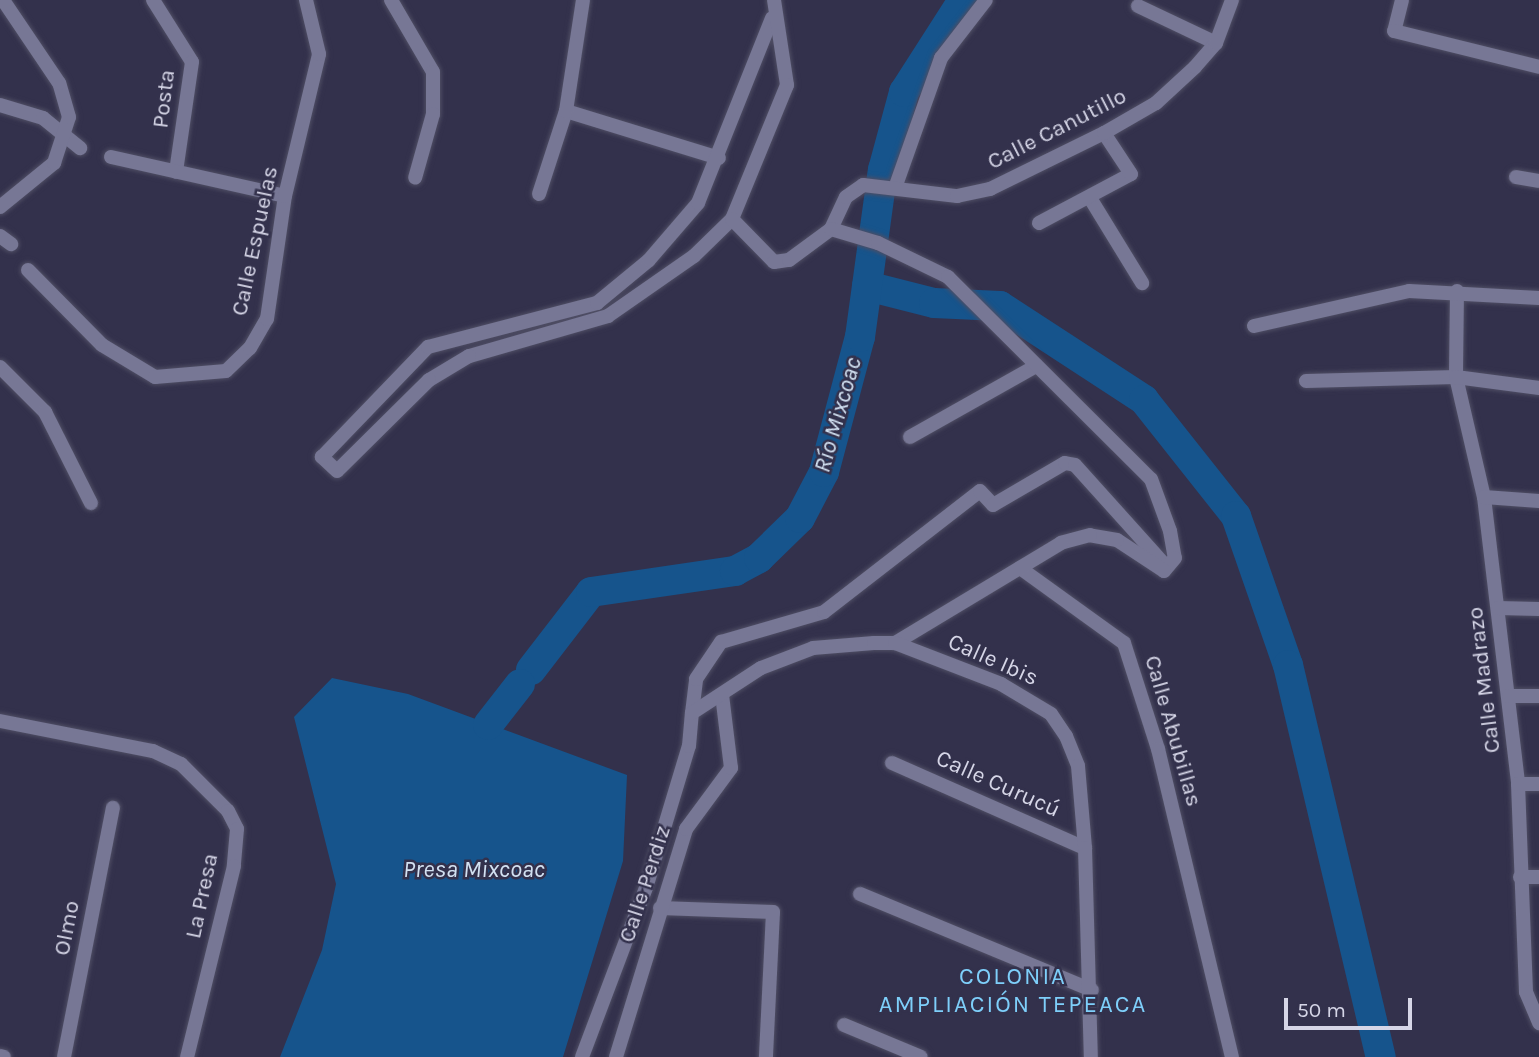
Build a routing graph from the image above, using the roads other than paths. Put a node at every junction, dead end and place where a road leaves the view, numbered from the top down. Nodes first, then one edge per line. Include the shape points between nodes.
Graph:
1 (4, 0) edge
2 (153, 0) edge
3 (306, 0) edge
4 (391, 0) edge
5 (583, 0) edge
6 (774, 0) edge
7 (986, 0) edge
8 (1232, 0) edge
9 (1402, 0) edge
10 (1138, 6) dead end
11 (772, 18) junction
12 (1216, 43) junction
13 (1539, 67) edge
14 (0, 105) edge
15 (566, 111) junction
16 (1104, 132) junction
17 (67, 134) junction
18 (80, 148) dead end
19 (111, 157) dead end
20 (719, 158) junction
21 (176, 172) junction
22 (1516, 177) dead end
23 (415, 178) dead end
24 (1539, 181) edge
25 (895, 188) junction
26 (539, 194) dead end
27 (285, 196) junction
28 (1090, 198) junction
29 (0, 207) edge
30 (733, 219) junction
31 (1038, 223) dead end
32 (831, 229) junction
33 (28, 271) dead end
34 (1142, 284) dead end
35 (1457, 291) junction
36 (1539, 298) edge
37 (1254, 326) dead end
38 (1036, 366) junction
39 (0, 367) edge
40 (1456, 377) junction
41 (1306, 381) dead end
42 (1539, 388) edge
43 (910, 437) dead end
44 (1484, 497) junction
45 (1539, 501) edge
46 (91, 503) dead end
47 (1167, 567) junction
48 (1020, 568) junction
49 (1498, 608) junction
50 (1539, 609) edge
51 (895, 643) junction
52 (722, 695) junction
53 (1509, 696) junction
54 (1539, 696) edge
55 (692, 713) junction
56 (0, 721) edge
57 (892, 763) dead end
58 (1518, 784) junction
59 (1539, 784) edge
60 (113, 808) dead end
61 (1086, 848) junction
62 (1520, 877) junction
63 (1539, 877) edge
64 (860, 894) dead end
65 (660, 908) junction
66 (1532, 965) edge
67 (1092, 990) junction
68 (1539, 1023) edge
69 (844, 1025) dead end
70 (64, 1057) edge
71 (187, 1057) edge
72 (582, 1057) edge
73 (616, 1057) edge
74 (766, 1057) edge
75 (921, 1057) edge
76 (1091, 1057) edge
77 (1232, 1057) edge

1 - 17 street via 59,83 69,109
2 - 21 street, Posta via 192,62
3 - 27 street, Calle Espuelas via 319,54
4 - 23 street via 433,72 433,114
5 - 15 street
6 - 11 street
7 - 25 street via 940,58
8 - 12 street, Calle Canutillo
9 - 13 street via 1394,31
10 - 12 street
11 - 20 street
11 - 30 street via 787,85
12 - 16 street, Calle Canutillo via 1156,103
14 - 17 street via 34,113
15 - 20 street
15 - 26 street
16 - 25 street, Calle Canutillo via 990,189 957,196
16 - 28 street via 1131,174
17 - 18 street
17 - 29 street via 48,170
19 - 21 street
20 - 30 street via 698,203 649,260 597,303 428,347 322,457 337,471 429,380 468,356 608,316 694,256
21 - 27 street
22 - 24 street
25 - 32 street, Calle Canutillo via 863,185 846,197
27 - 33 street, Calle Espuelas via 267,319 250,348 226,371 155,377 125,364
28 - 31 street
28 - 34 street
30 - 32 street, Calle Canutillo via 774,262 789,260
32 - 38 street via 878,243 948,277
35 - 36 street
35 - 37 street via 1409,291
35 - 40 street, Calle Madrazo
38 - 43 street
38 - 47 street via 1151,480 1175,558
39 - 46 street via 45,412
40 - 41 street
40 - 42 street
40 - 44 street, Calle Madrazo
44 - 45 street
44 - 49 street, Calle Madrazo
47 - 48 street via 1156,569 1118,540 1090,535 1061,543
47 - 55 street, Calle Perdiz via 1075,465 1065,463 993,505 980,491 824,612 721,642 696,679
48 - 51 street
48 - 77 street, Calle Abubillas via 1124,643 1158,749
49 - 50 street
49 - 53 street, Calle Madrazo
51 - 52 street, Calle Ibis via 813,648 761,668
51 - 61 street, Calle Ibis via 1001,684 1051,714 1078,766
52 - 55 street, Calle Ibis
52 - 65 street, Calle Perdiz via 731,768 686,829
53 - 54 street
53 - 58 street, Calle Madrazo
55 - 72 street, Calle Perdiz via 689,746 646,888
56 - 71 street, La Presa via 124,743 181,764 228,811 237,829 234,866
57 - 61 street, Calle Curucú
58 - 59 street
58 - 62 street, Calle Madrazo
60 - 70 street, Olmo
61 - 67 street, Calle Ibis
62 - 63 street
62 - 66 street, Calle Madrazo
64 - 67 street
65 - 73 street, Calle Perdiz
65 - 74 street via 773,912
66 - 68 street, Calle Madrazo
67 - 76 street, Calle Ibis
69 - 75 street

